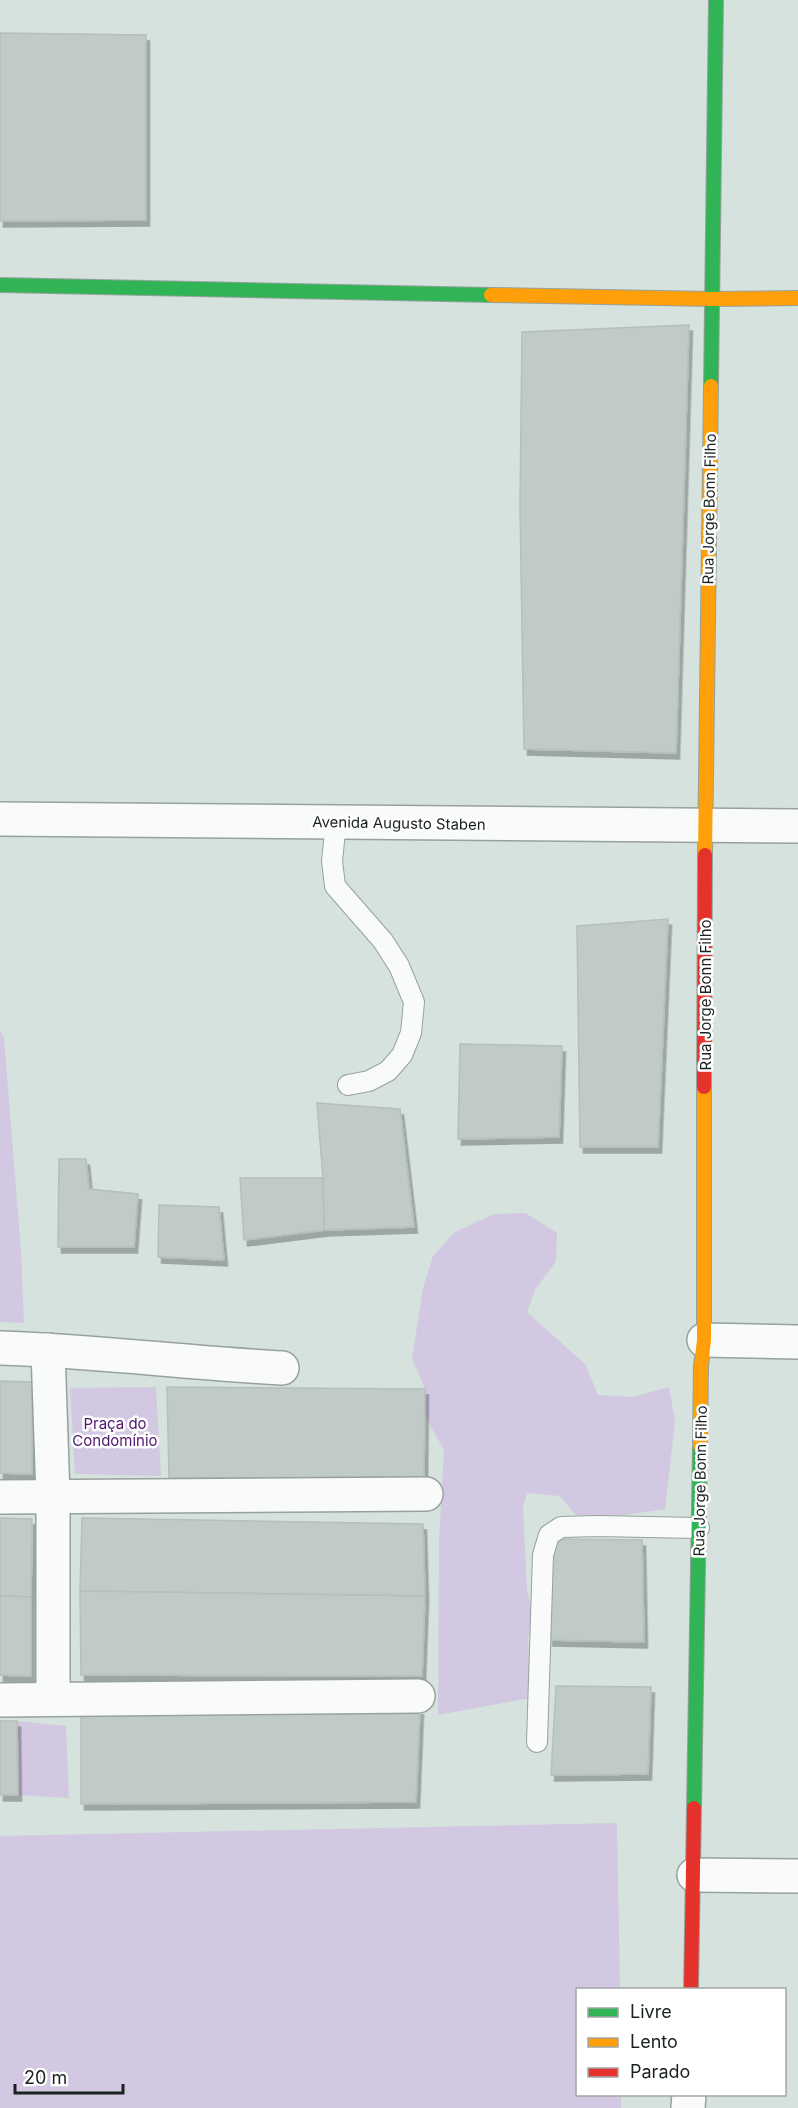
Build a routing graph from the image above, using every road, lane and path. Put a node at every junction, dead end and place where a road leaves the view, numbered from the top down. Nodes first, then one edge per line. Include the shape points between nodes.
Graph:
1 (716, 0) edge
2 (0, 285) edge
3 (798, 298) edge
4 (711, 299) junction
5 (0, 819) edge
6 (336, 822) junction
7 (705, 826) junction
8 (798, 826) edge
9 (348, 1085) dead end
10 (704, 1340) junction
11 (798, 1341) edge
12 (0, 1348) edge
13 (48, 1350) junction
14 (282, 1368) dead end
15 (426, 1494) dead end
16 (0, 1497) edge
17 (53, 1497) junction
18 (699, 1528) junction
19 (418, 1696) dead end
20 (53, 1699) junction
21 (0, 1700) edge
22 (537, 1742) dead end
23 (694, 1875) junction
24 (798, 1876) edge
25 (691, 1988) edge

1 - 4 street, Rua Jorge Bonn Filho
2 - 4 street
3 - 4 street
4 - 7 street, Rua Jorge Bonn Filho
5 - 6 street, Avenida Augusto Staben
6 - 7 street, Avenida Augusto Staben
6 - 9 lane via 332,861 335,886 383,941 414,1002 411,1033 402,1055 388,1071 369,1081
7 - 8 street, Avenida Augusto Staben
7 - 10 street, Rua Jorge Bonn Filho
10 - 11 street
10 - 18 street, Rua Jorge Bonn Filho
12 - 13 street
13 - 14 street
13 - 17 street
15 - 17 street
16 - 17 street
17 - 20 street
18 - 22 lane via 561,1527 549,1535 543,1555
18 - 23 street, Rua Jorge Bonn Filho
19 - 20 street
20 - 21 street
23 - 24 street
23 - 25 street, Rua Jorge Bonn Filho

